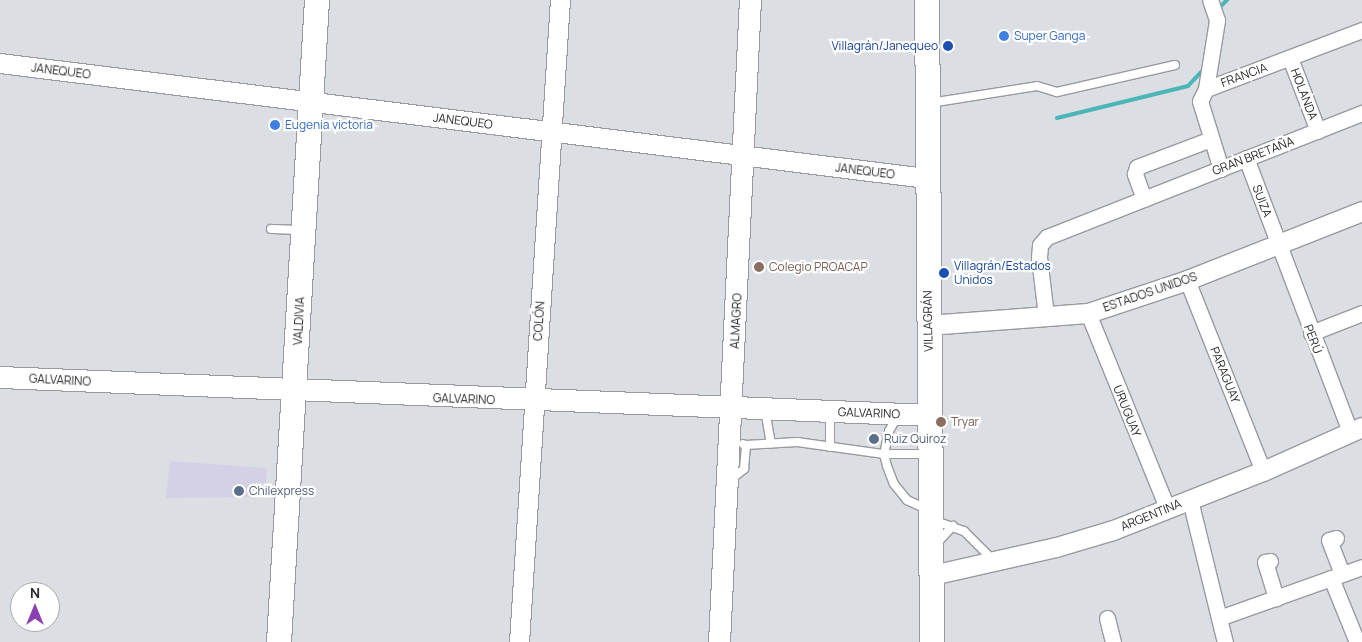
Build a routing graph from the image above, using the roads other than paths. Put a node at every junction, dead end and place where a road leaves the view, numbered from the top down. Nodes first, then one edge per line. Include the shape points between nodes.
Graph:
1 (317, 0) edge
2 (560, 0) edge
3 (750, 0) edge
4 (927, 0) edge
5 (1214, 10) edge
6 (1362, 30) edge
7 (1290, 58) junction
8 (0, 63) edge
9 (1176, 65) dead end
10 (1206, 89) junction
11 (312, 102) junction
12 (927, 103) junction
13 (1362, 113) edge
14 (1318, 131) junction
15 (552, 132) junction
16 (1211, 139) junction
17 (743, 156) junction
18 (1246, 158) junction
19 (1221, 168) junction
20 (926, 178) junction
21 (1144, 199) junction
22 (1362, 211) edge
23 (271, 229) dead end
24 (304, 230) junction
25 (1279, 244) junction
26 (1187, 280) junction
27 (1088, 313) junction
28 (1362, 313) edge
29 (1046, 316) junction
30 (928, 325) junction
31 (1310, 333) junction
32 (0, 378) edge
33 (295, 392) junction
34 (534, 401) junction
35 (732, 409) junction
36 (765, 410) junction
37 (830, 412) junction
38 (898, 414) junction
39 (929, 415) junction
40 (1356, 429) edge
41 (771, 443) junction
42 (738, 444) junction
43 (830, 447) junction
44 (884, 454) junction
45 (929, 454) junction
46 (1263, 471) junction
47 (1190, 500) junction
48 (1167, 508) junction
49 (931, 515) junction
50 (953, 526) junction
51 (1336, 538) dead end
52 (931, 550) junction
53 (994, 561) junction
54 (1270, 561) dead end
55 (1362, 567) edge
56 (932, 575) junction
57 (1337, 576) junction
58 (1276, 598) junction
59 (1107, 618) dead end
60 (1219, 618) junction
61 (279, 642) edge
62 (519, 642) edge
63 (720, 642) edge
64 (932, 642) edge
65 (1113, 642) edge
66 (1225, 642) edge
67 (1358, 642) edge

1 - 11 main road, VALDIVIA
2 - 15 street, COLÓN
3 - 17 main road, ALMAGRO
4 - 12 main road, VILLAGRÁN
5 - 10 street
6 - 7 street, FRANCIA
7 - 10 street, FRANCIA
7 - 14 street, HOLANDA
8 - 11 street, JANEQUEO
9 - 12 lane via 1058,92 1037,86
10 - 16 street, FRANCIA via 1200,101
11 - 15 street, JANEQUEO
11 - 24 main road, VALDIVIA
12 - 20 main road, VILLAGRÁN
13 - 14 street, GRAN BRETAÑA
14 - 18 street, GRAN BRETAÑA
15 - 17 street, JANEQUEO
15 - 34 street, COLÓN
16 - 19 street, FRANCIA
16 - 21 street via 1137,167 1134,174
17 - 20 street, JANEQUEO
17 - 35 main road, ALMAGRO
18 - 19 street, GRAN BRETAÑA
18 - 25 street, SUIZA
19 - 21 street, GRAN BRETAÑA
20 - 30 main road, VILLAGRÁN
21 - 29 street, GRAN BRETAÑA via 1047,237 1040,245
22 - 25 street, ESTADOS UNIDOS
23 - 24 lane
24 - 33 main road, VALDIVIA
25 - 26 street, ESTADOS UNIDOS
25 - 31 street, PERÚ
26 - 27 street, ESTADOS UNIDOS
26 - 46 street, PARAGUAY
27 - 29 street, ESTADOS UNIDOS
27 - 48 street, URUGUAY
28 - 31 street
29 - 30 street, ESTADOS UNIDOS
30 - 39 main road, VILLAGRÁN
31 - 40 street, PERÚ
32 - 33 main road, GALVARINO
33 - 34 main road, GALVARINO
33 - 61 main road, VALDIVIA
34 - 35 main road, GALVARINO
34 - 62 street, COLÓN
35 - 36 main road, GALVARINO
35 - 42 main road, ALMAGRO
36 - 37 main road, GALVARINO
36 - 41 lane
37 - 38 main road, GALVARINO
37 - 43 lane
38 - 39 main road, GALVARINO
38 - 44 lane via 889,431
39 - 45 main road, VILLAGRÁN
40 - 46 street, ARGENTINA
41 - 42 lane
41 - 43 lane
42 - 63 main road, ALMAGRO via 728,481
43 - 44 lane
44 - 45 lane
44 - 49 lane via 894,484 907,500
45 - 49 main road, VILLAGRÁN
46 - 47 street, ARGENTINA
47 - 48 street, ARGENTINA
47 - 60 street
48 - 53 street, ARGENTINA via 1086,539
49 - 50 lane
49 - 52 main road, VILLAGRÁN
50 - 52 lane
50 - 53 lane via 974,538
51 - 57 street via 1329,540
52 - 56 main road, VILLAGRÁN
53 - 56 street, ARGENTINA
54 - 58 street via 1264,562
55 - 57 street
56 - 64 main road, VILLAGRÁN
57 - 58 street
57 - 67 street
58 - 60 street
59 - 65 street
60 - 66 street

